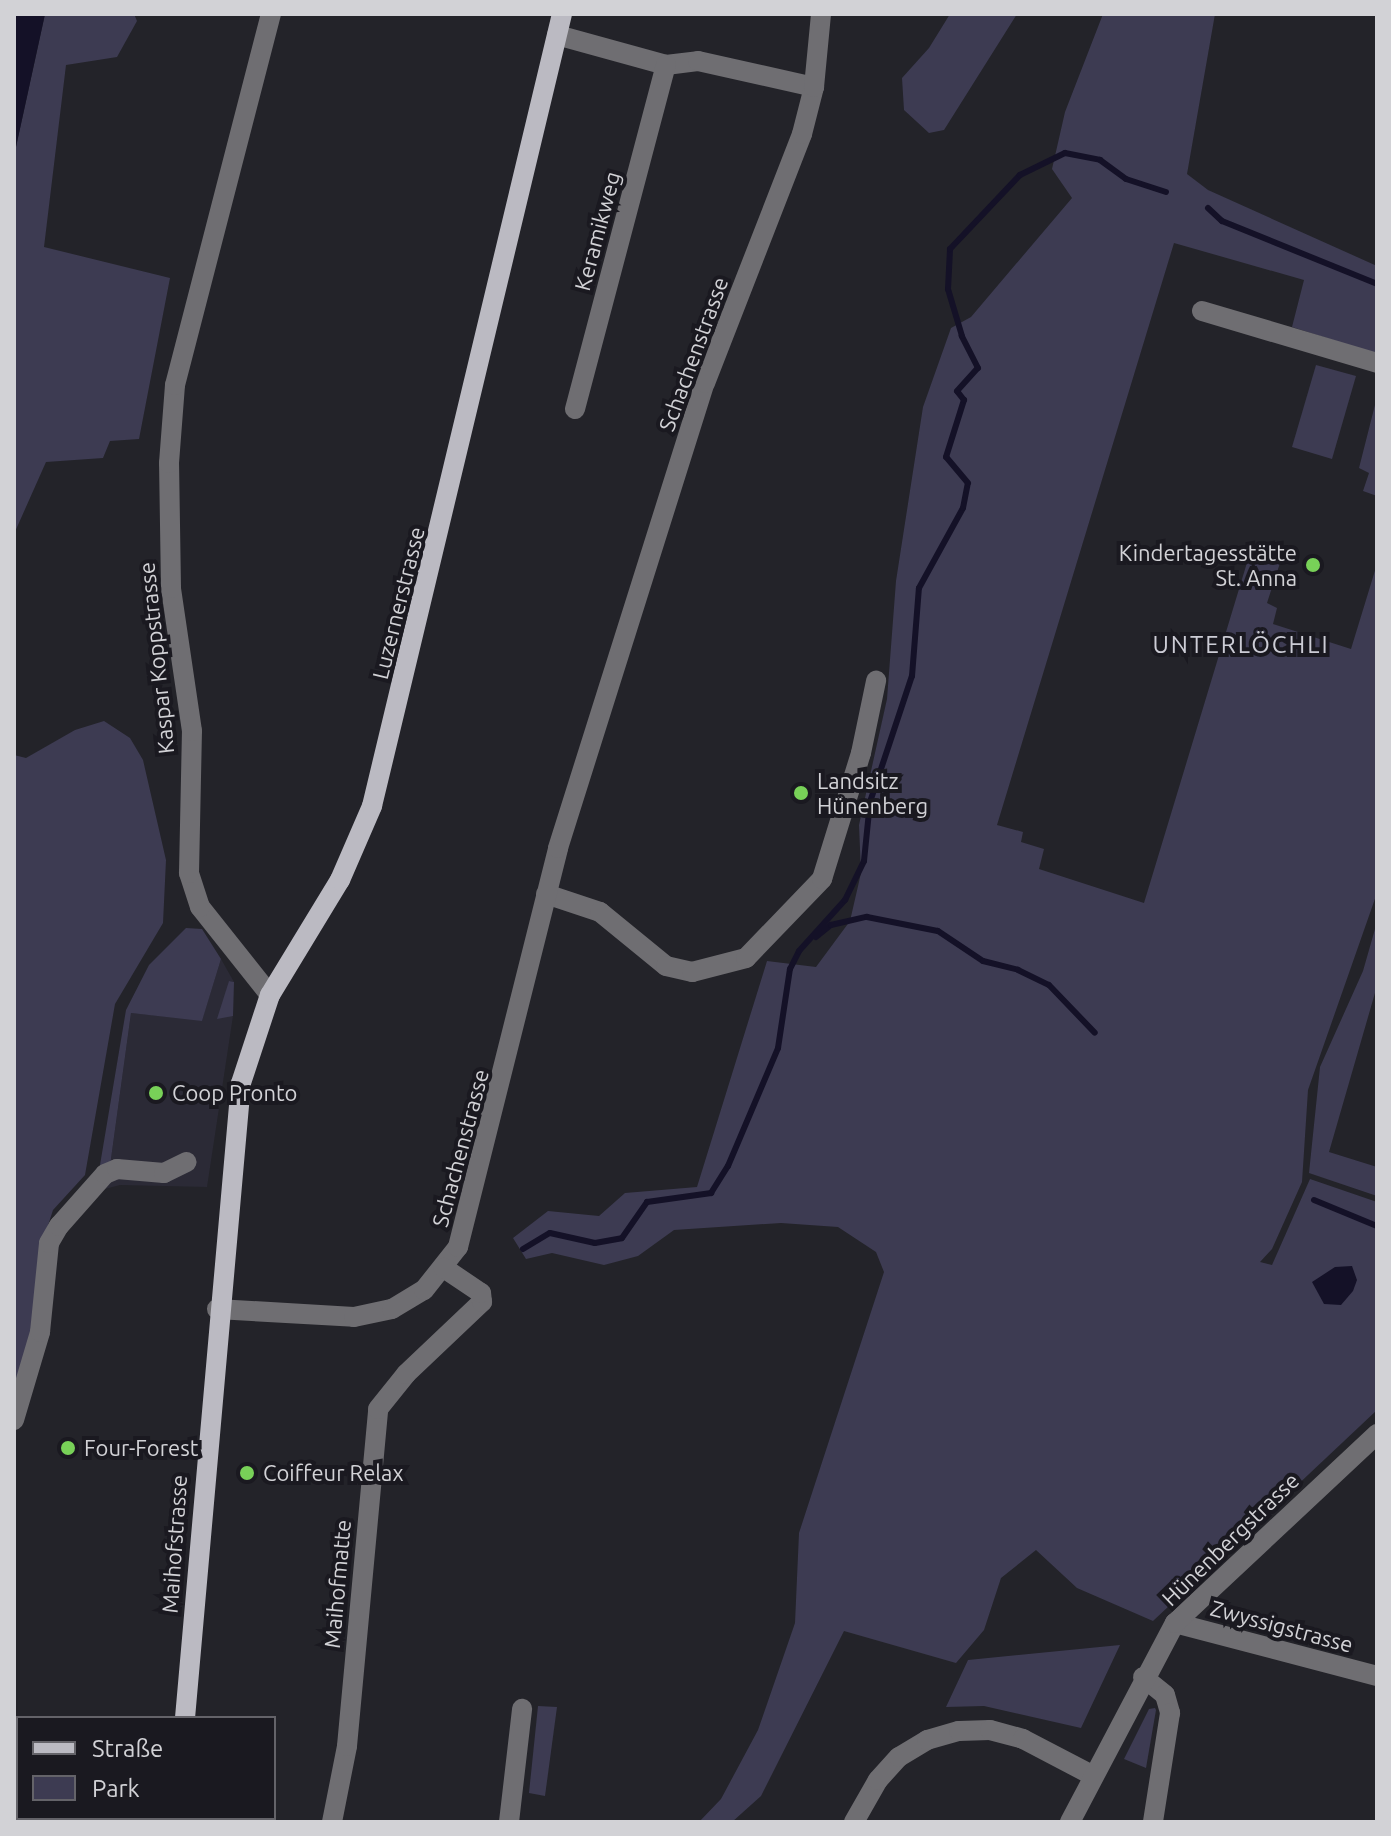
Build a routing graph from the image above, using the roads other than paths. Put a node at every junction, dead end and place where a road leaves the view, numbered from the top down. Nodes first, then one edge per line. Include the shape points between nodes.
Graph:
1 (271, 14) edge
2 (562, 14) edge
3 (821, 14) edge
4 (557, 35) junction
5 (666, 65) junction
6 (814, 87) junction
7 (1202, 311) dead end
8 (1377, 363) edge
9 (575, 409) dead end
10 (876, 681) dead end
11 (546, 894) junction
12 (270, 995) junction
13 (187, 1162) dead end
14 (229, 1183) joint
15 (444, 1268) junction
16 (217, 1309) junction
17 (14, 1420) edge
18 (1377, 1434) edge
19 (1175, 1623) junction
20 (1377, 1676) edge
21 (1143, 1677) junction
22 (522, 1709) dead end
23 (185, 1716) edge
24 (1092, 1775) junction
25 (332, 1822) edge
26 (509, 1822) edge
27 (854, 1822) edge
28 (1070, 1822) edge
29 (1153, 1822) edge

1 - 12 street, Kaspar Koppstrasse via 184,344 169,459 171,588 192,731 189,873 200,907
2 - 4 main road, Luzernerstrasse
3 - 6 street, Schachenstrasse
4 - 5 street
4 - 12 main road, Luzernerstrasse via 372,806 340,880
5 - 6 street via 698,61
5 - 9 street, Keramikweg
6 - 11 street, Schachenstrasse via 785,182 705,383 615,655
7 - 8 street
10 - 11 street via 861,753 822,879 746,958 692,972 666,966 600,912
11 - 15 street, Schachenstrasse via 470,1215
12 - 14 main road, Luzernerstrasse via 241,1083
13 - 17 street via 164,1173 117,1169 105,1174 59,1226 49,1243 40,1332
14 - 16 main road, Maihofstrasse
15 - 16 street, Schachenstrasse via 418,1295 392,1309 358,1316
15 - 25 street, Maihofmatte via 481,1293 482,1302 406,1374 378,1409 347,1746
16 - 23 main road, Maihofstrasse
18 - 19 street, Hünenbergstrasse
19 - 20 street, Zwyssigstrasse
19 - 21 street, Hünenbergstrasse
21 - 24 street, Hünenbergstrasse
21 - 29 street via 1165,1695 1170,1713
22 - 26 street
24 - 27 street via 1023,1739 990,1730 959,1731 927,1740 899,1757 878,1780
24 - 28 street, Hünenbergstrasse

